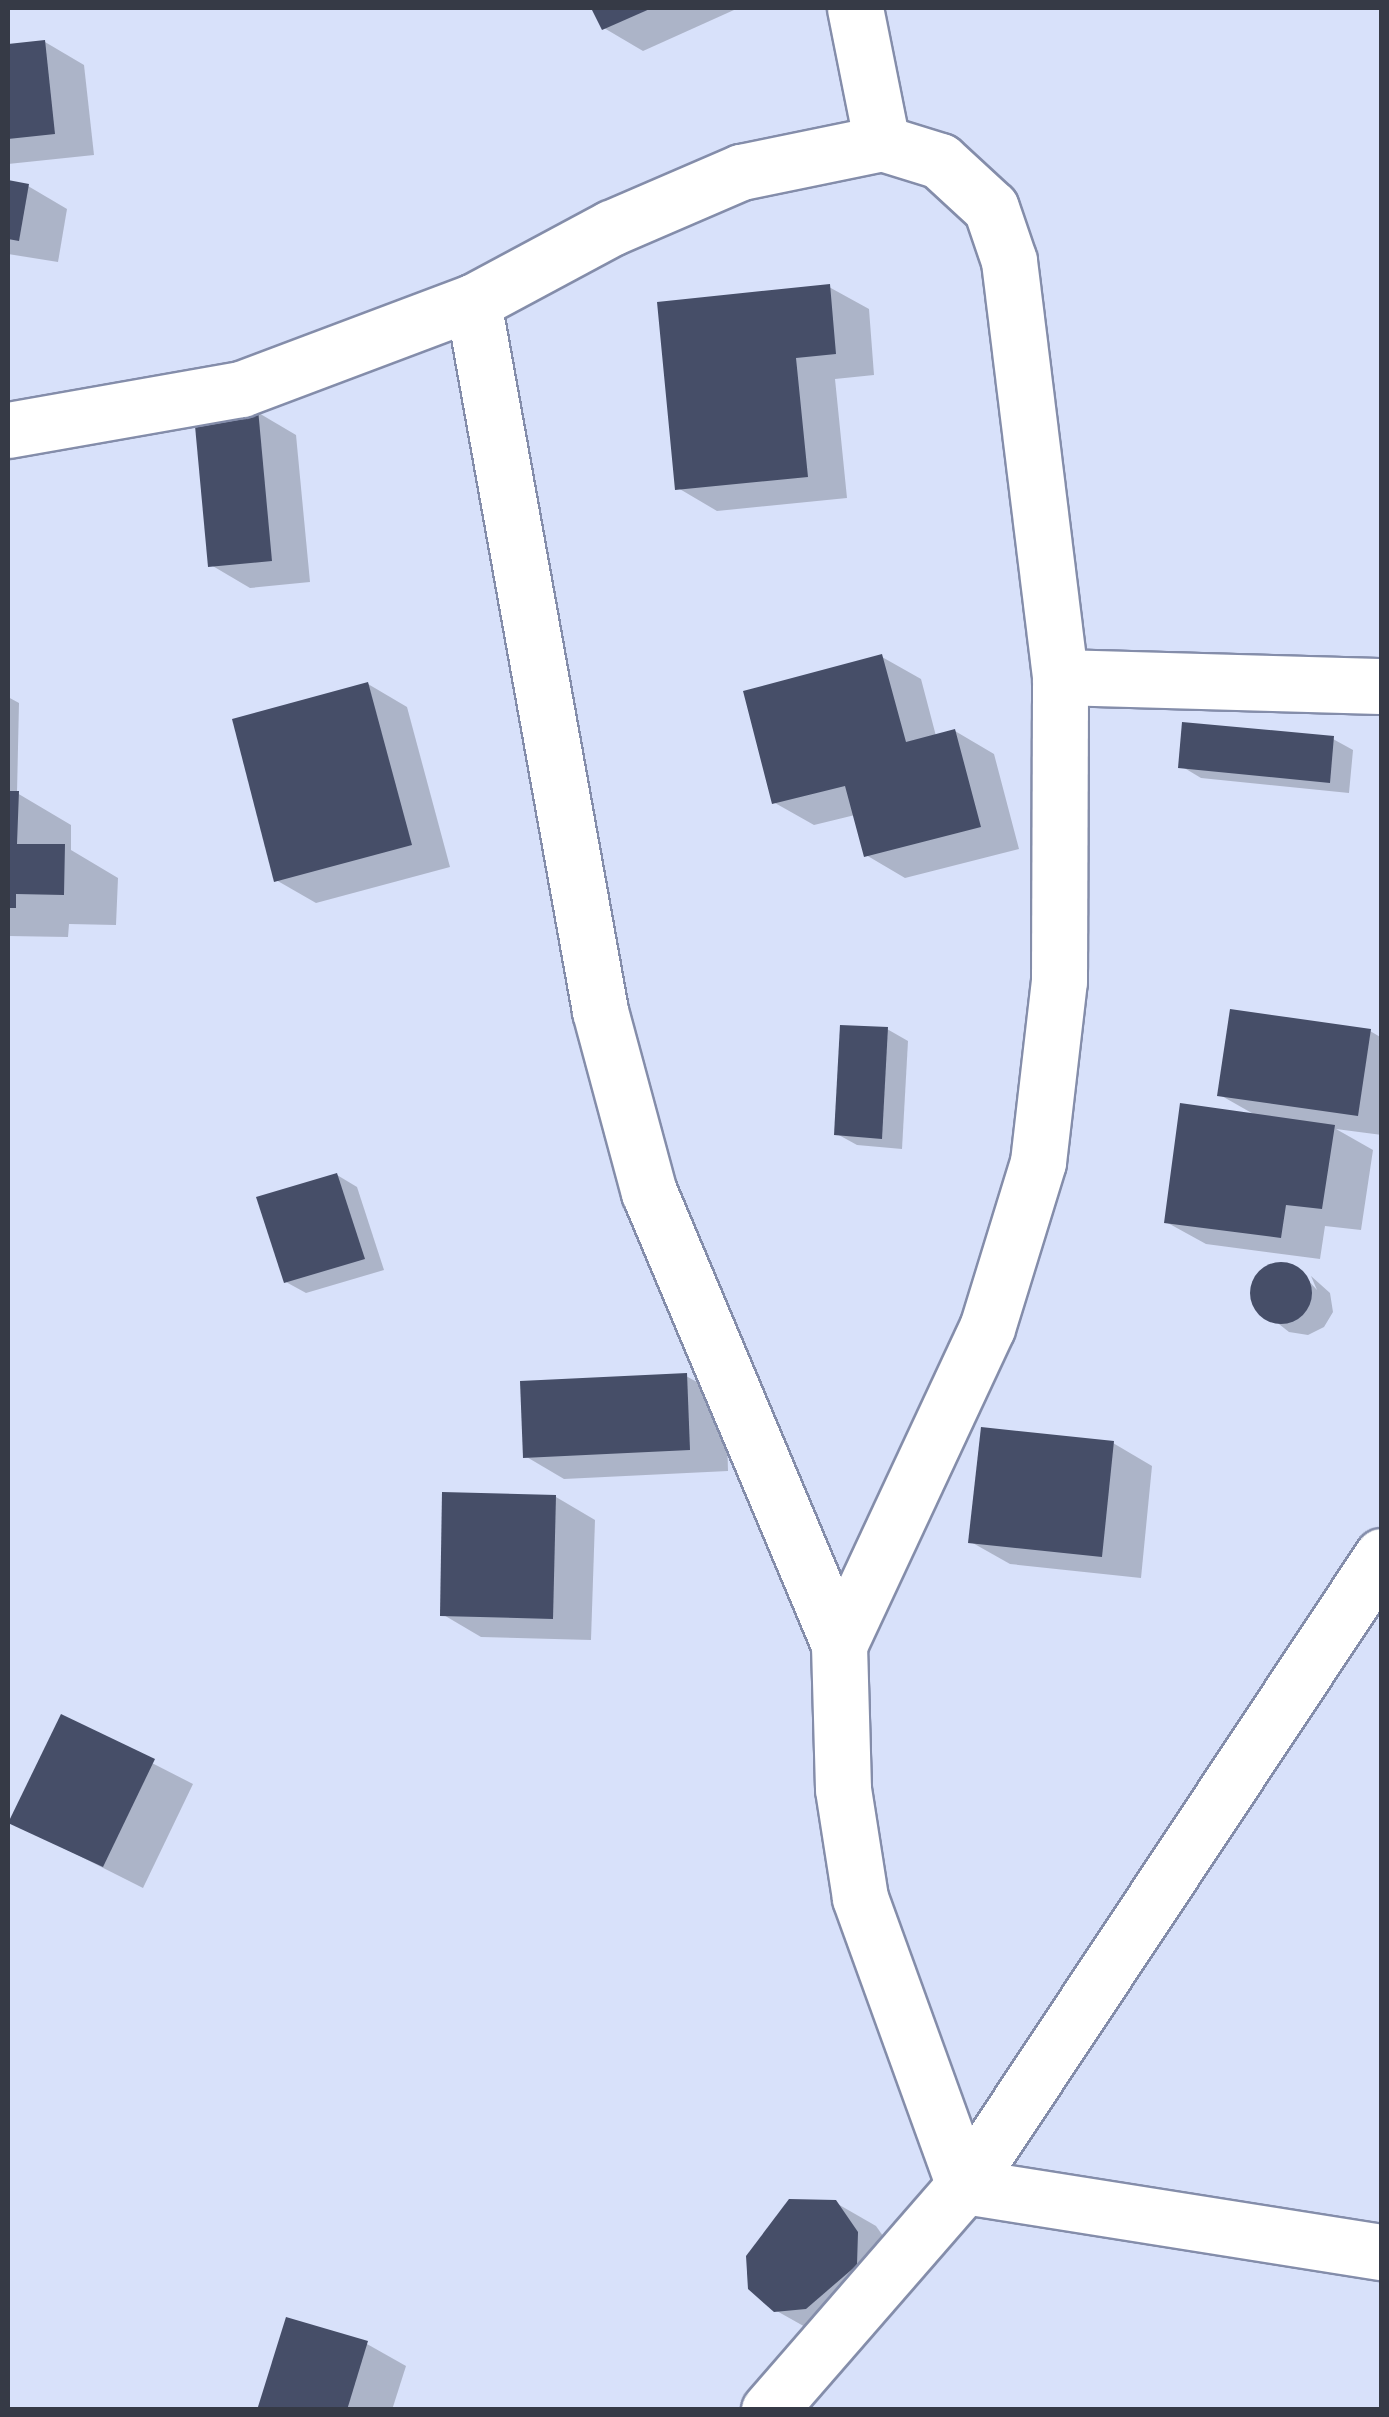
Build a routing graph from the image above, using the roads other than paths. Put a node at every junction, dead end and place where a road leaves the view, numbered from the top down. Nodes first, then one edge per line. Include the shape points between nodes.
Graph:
1 (855, 8) edge
2 (882, 144) junction
3 (473, 302) junction
4 (8, 430) edge
5 (1060, 677) junction
6 (1382, 686) edge
7 (1382, 1556) edge
8 (839, 1646) junction
9 (964, 2186) junction
10 (1382, 2252) edge
11 (769, 2410) edge

1 - 2 street
2 - 3 street via 741,172 611,228
2 - 5 street via 940,161 991,208 1003,243
3 - 4 street via 241,388
3 - 8 street via 600,1012 644,1174
5 - 6 street
5 - 8 street via 1059,981 1038,1162 987,1328
7 - 9 street
8 - 9 street via 842,1789 860,1898
9 - 10 street
9 - 11 street

